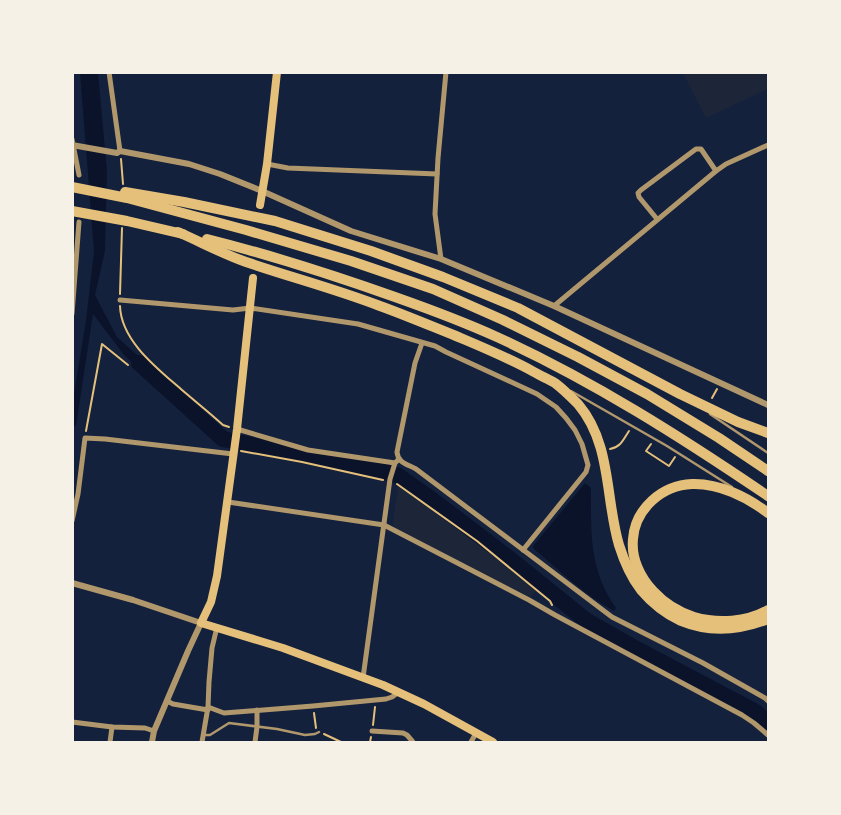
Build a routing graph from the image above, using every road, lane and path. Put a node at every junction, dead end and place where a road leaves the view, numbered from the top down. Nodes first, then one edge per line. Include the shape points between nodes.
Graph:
1 (109, 72) edge
2 (277, 72) edge
3 (446, 72) edge
4 (72, 139) edge
5 (768, 144) edge
6 (73, 145) edge
7 (119, 152) junction
8 (267, 164) junction
9 (716, 171) junction
10 (437, 174) junction
11 (74, 182) edge
12 (262, 191) junction
13 (127, 195) junction
14 (260, 205) dead end
15 (74, 211) edge
16 (657, 219) junction
17 (79, 222) dead end
18 (178, 232) junction
19 (75, 236) edge
20 (441, 259) junction
21 (253, 278) dead end
22 (120, 300) dead end
23 (554, 306) junction
24 (250, 308) junction
25 (72, 314) edge
26 (422, 343) junction
27 (128, 365) dead end
28 (555, 383) junction
29 (680, 394) junction
30 (768, 405) edge
31 (237, 430) junction
32 (768, 434) edge
33 (85, 438) junction
34 (651, 444) dead end
35 (233, 453) junction
36 (768, 453) edge
37 (396, 463) junction
38 (669, 466) dead end
39 (768, 471) edge
40 (390, 480) junction
41 (768, 496) edge
42 (228, 502) junction
43 (758, 505) junction
44 (768, 513) edge
45 (72, 521) edge
46 (384, 526) junction
47 (523, 550) junction
48 (72, 583) edge
49 (768, 610) edge
50 (555, 615) junction
51 (768, 619) edge
52 (201, 623) junction
53 (217, 627) junction
54 (363, 678) junction
55 (399, 692) junction
56 (167, 700) junction
57 (375, 700) junction
58 (768, 701) edge
59 (208, 708) junction
60 (257, 710) junction
61 (72, 722) edge
62 (112, 726) junction
63 (257, 727) junction
64 (154, 731) junction
65 (372, 731) junction
66 (319, 732) dead end
67 (476, 733) junction
68 (203, 734) junction
69 (768, 735) edge
70 (110, 742) edge
71 (152, 742) edge
72 (202, 742) edge
73 (256, 742) edge
74 (370, 742) edge
75 (412, 742) edge
76 (471, 742) edge
77 (493, 742) edge

1 - 7 street
2 - 8 main road
3 - 10 street
4 - 6 street
5 - 9 street
6 - 7 street
6 - 11 street
7 - 12 street via 189,164
8 - 10 street via 288,168
8 - 12 main road
9 - 16 street
9 - 16 street via 701,150 696,149 641,190 639,197
10 - 20 street via 435,214
11 - 13 highway
12 - 14 main road
12 - 20 street via 351,231
13 - 29 highway via 265,219 371,251 518,308
13 - 39 highway via 351,261 433,289 587,361 719,438
15 - 18 highway
16 - 23 street
17 - 19 street
18 - 28 highway via 244,261 388,309 520,364
18 - 41 highway via 336,276 497,336 638,411
19 - 25 street
20 - 23 street
21 - 24 main road
22 - 24 street via 233,310
23 - 30 street
24 - 26 street via 358,324
24 - 31 main road
26 - 37 street via 409,390
26 - 47 street via 435,346 537,394 566,418 582,444 588,465 586,472
27 - 33 path via 102,344
28 - 43 lane via 667,446
28 - 51 highway via 579,406 592,426 604,460 622,556 644,593 675,618 706,628 739,628
29 - 32 highway
29 - 36 lane
31 - 35 main road
31 - 37 street via 308,450
33 - 35 street
33 - 45 street
34 - 38 path via 646,451
35 - 40 path via 247,452
35 - 42 main road
37 - 40 street
37 - 47 street via 402,462 416,469
40 - 46 street
40 - 50 path via 523,578 550,601
42 - 46 street
42 - 52 main road via 217,576 211,602
43 - 44 highway
43 - 49 highway via 728,490 690,484 678,486 656,496 640,516 635,527 634,551 647,585 666,603 686,614 725,621 739,620
46 - 50 street
46 - 54 street
47 - 58 street via 612,617 703,663
48 - 52 street
50 - 69 street via 742,715
52 - 53 main road
52 - 56 street
53 - 54 main road
53 - 59 street via 212,648
54 - 55 main road
55 - 57 street via 392,697
55 - 67 main road
56 - 59 street via 173,704
56 - 64 street
57 - 60 street
57 - 65 path
59 - 60 street via 224,712
59 - 68 street
60 - 63 street
61 - 62 street
62 - 64 street
62 - 70 street
63 - 66 lane via 305,735
63 - 68 lane via 229,723 210,735
63 - 73 street
64 - 71 street
65 - 74 path
65 - 75 street via 407,735
67 - 76 street
67 - 77 main road
68 - 72 street

